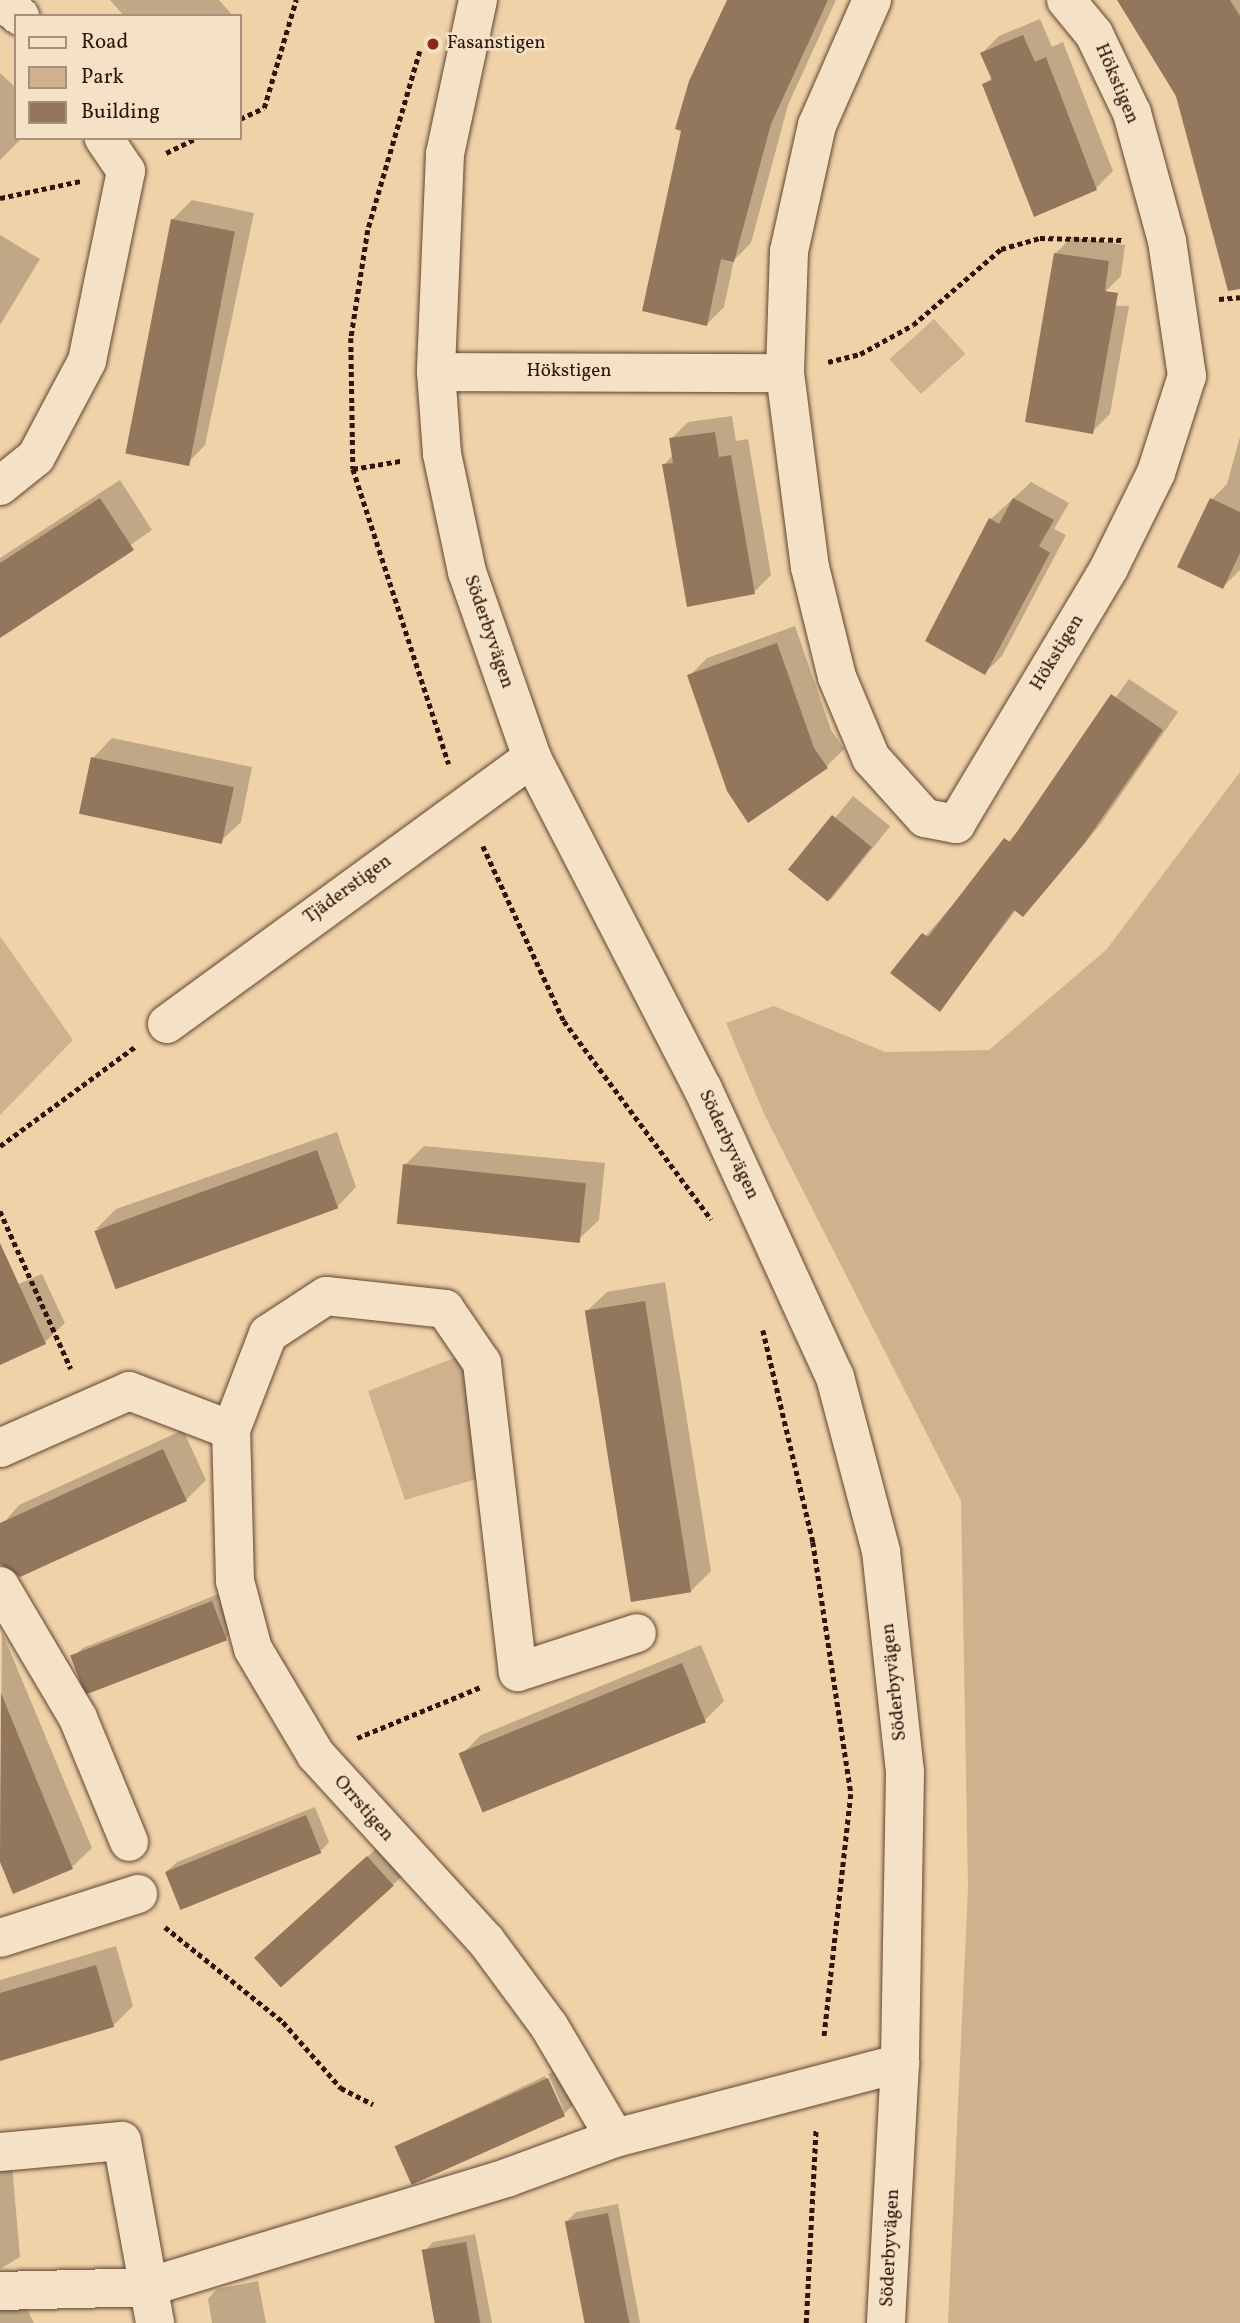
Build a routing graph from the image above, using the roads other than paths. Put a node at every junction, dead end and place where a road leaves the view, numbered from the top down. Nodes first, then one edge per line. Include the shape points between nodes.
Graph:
1 (0, 0) edge
2 (478, 0) edge
3 (872, 0) edge
4 (1066, 0) edge
5 (18, 14) edge
6 (105, 140) edge
7 (436, 372) junction
8 (785, 373) junction
9 (0, 486) edge
10 (532, 758) junction
11 (167, 1024) road end
12 (231, 1430) junction
13 (0, 1448) edge
14 (0, 1586) edge
15 (636, 1633) dead end
16 (129, 1842) dead end
17 (138, 1894) road end
18 (0, 1938) edge
19 (900, 2063) junction
20 (615, 2138) junction
21 (0, 2152) edge
22 (0, 2291) edge
23 (152, 2305) edge
24 (886, 2323) edge

1 - 5 street
2 - 7 street, Söderbyvägen via 444,154
3 - 8 street, Hökstigen via 817,125 789,251
4 - 8 street, Hökstigen via 1094,34 1132,113 1167,241 1187,376 1156,473 1109,568 956,824 925,818 871,758 837,677 810,567
6 - 9 street via 126,171 88,361 36,457
7 - 8 street, Hökstigen
7 - 10 street, Söderbyvägen via 442,454 467,572
10 - 11 street, Tjäderstigen
10 - 19 street, Söderbyvägen via 703,1089 835,1377 881,1551 905,1772
12 - 13 street via 129,1391
12 - 15 street, Orrstigen via 268,1334 326,1296 445,1309 482,1363 518,1672
12 - 20 street, Orrstigen via 234,1581 253,1649 316,1755 486,1941 549,2026
14 - 16 street via 78,1718
17 - 18 street
19 - 20 street
19 - 24 street, Söderbyvägen
20 - 23 street
21 - 23 street via 122,2141
22 - 23 street

